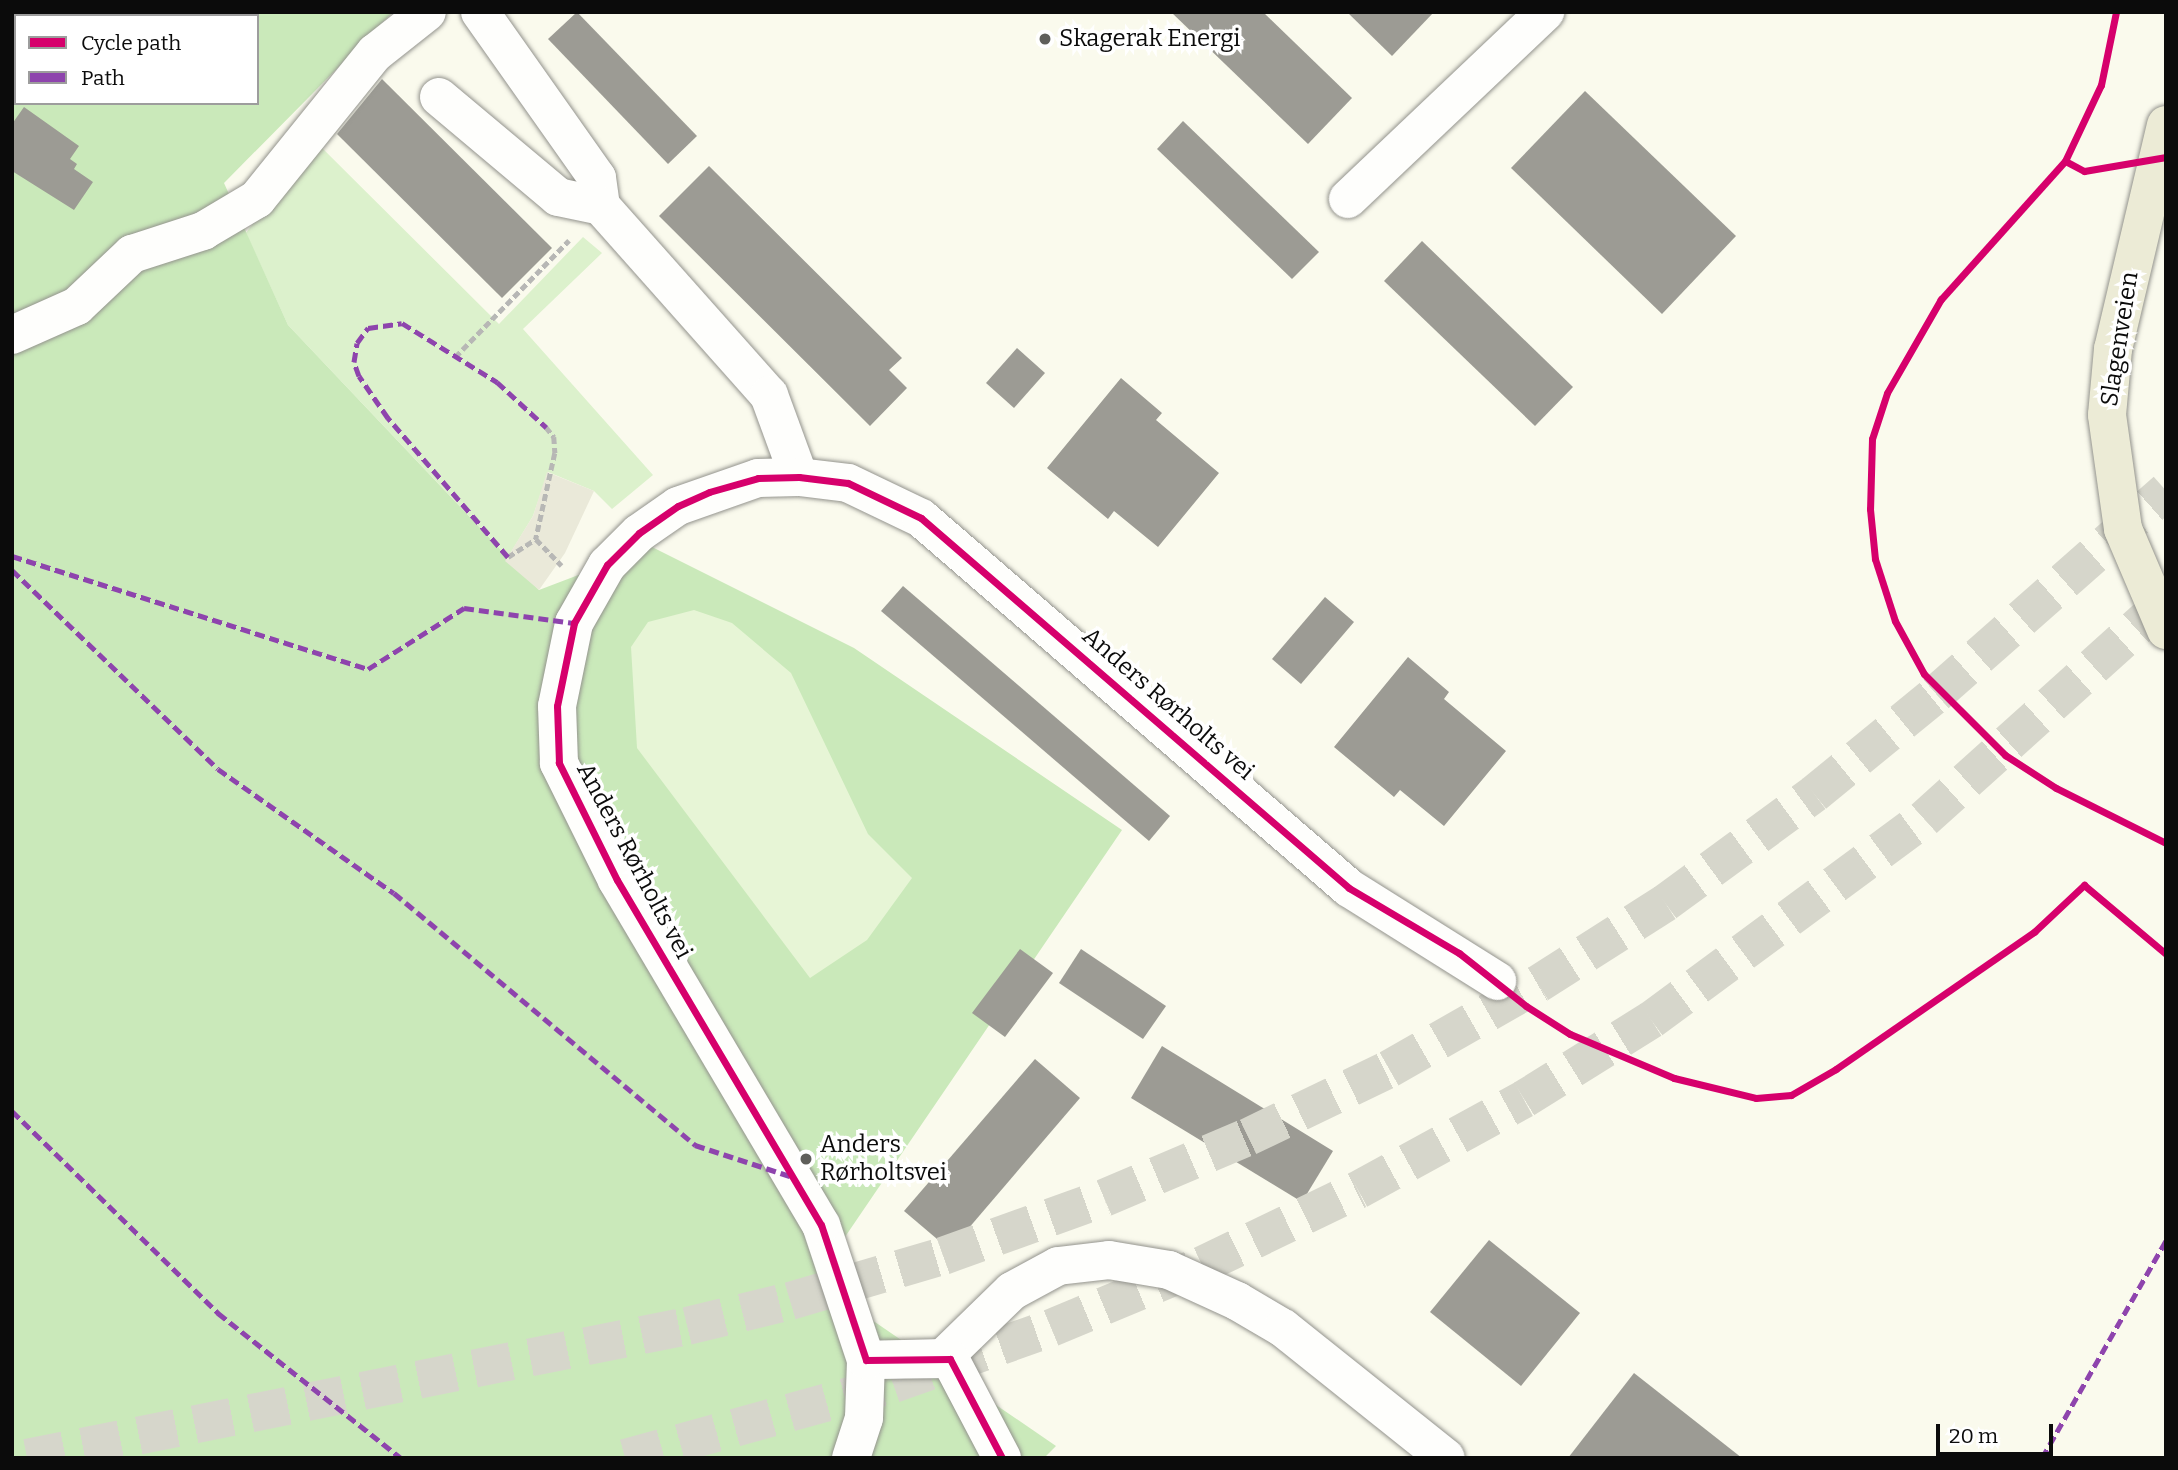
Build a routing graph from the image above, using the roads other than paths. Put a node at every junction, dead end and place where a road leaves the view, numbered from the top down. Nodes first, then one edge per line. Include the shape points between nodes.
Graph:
1 (426, 12) edge
2 (480, 12) edge
3 (1545, 12) edge
4 (439, 97) dead end
5 (2166, 125) edge
6 (1348, 200) dead end
7 (601, 206) junction
8 (12, 335) edge
9 (799, 477) junction
10 (2166, 630) edge
11 (1497, 981) dead end
12 (866, 1360) junction
13 (851, 1458) edge
14 (1002, 1458) edge
15 (1446, 1458) edge

1 - 8 street via 375,53 257,199 203,232 132,254 77,306
2 - 7 street via 597,178
3 - 6 street
4 - 7 street via 558,197
5 - 10 main road, Slagenveien via 2113,349 2107,415 2123,529 2138,575
7 - 9 street via 769,395
9 - 11 street, Anders Rørholts vei via 848,483 921,518 1349,888
9 - 12 street, Anders Rørholts vei via 758,478 678,506 639,533 607,565 574,623 557,706 559,763 617,880 821,1225
12 - 13 street via 864,1418
12 - 14 street via 950,1359
12 - 15 street via 943,1358 1012,1291 1058,1266 1109,1260 1169,1270 1283,1328

